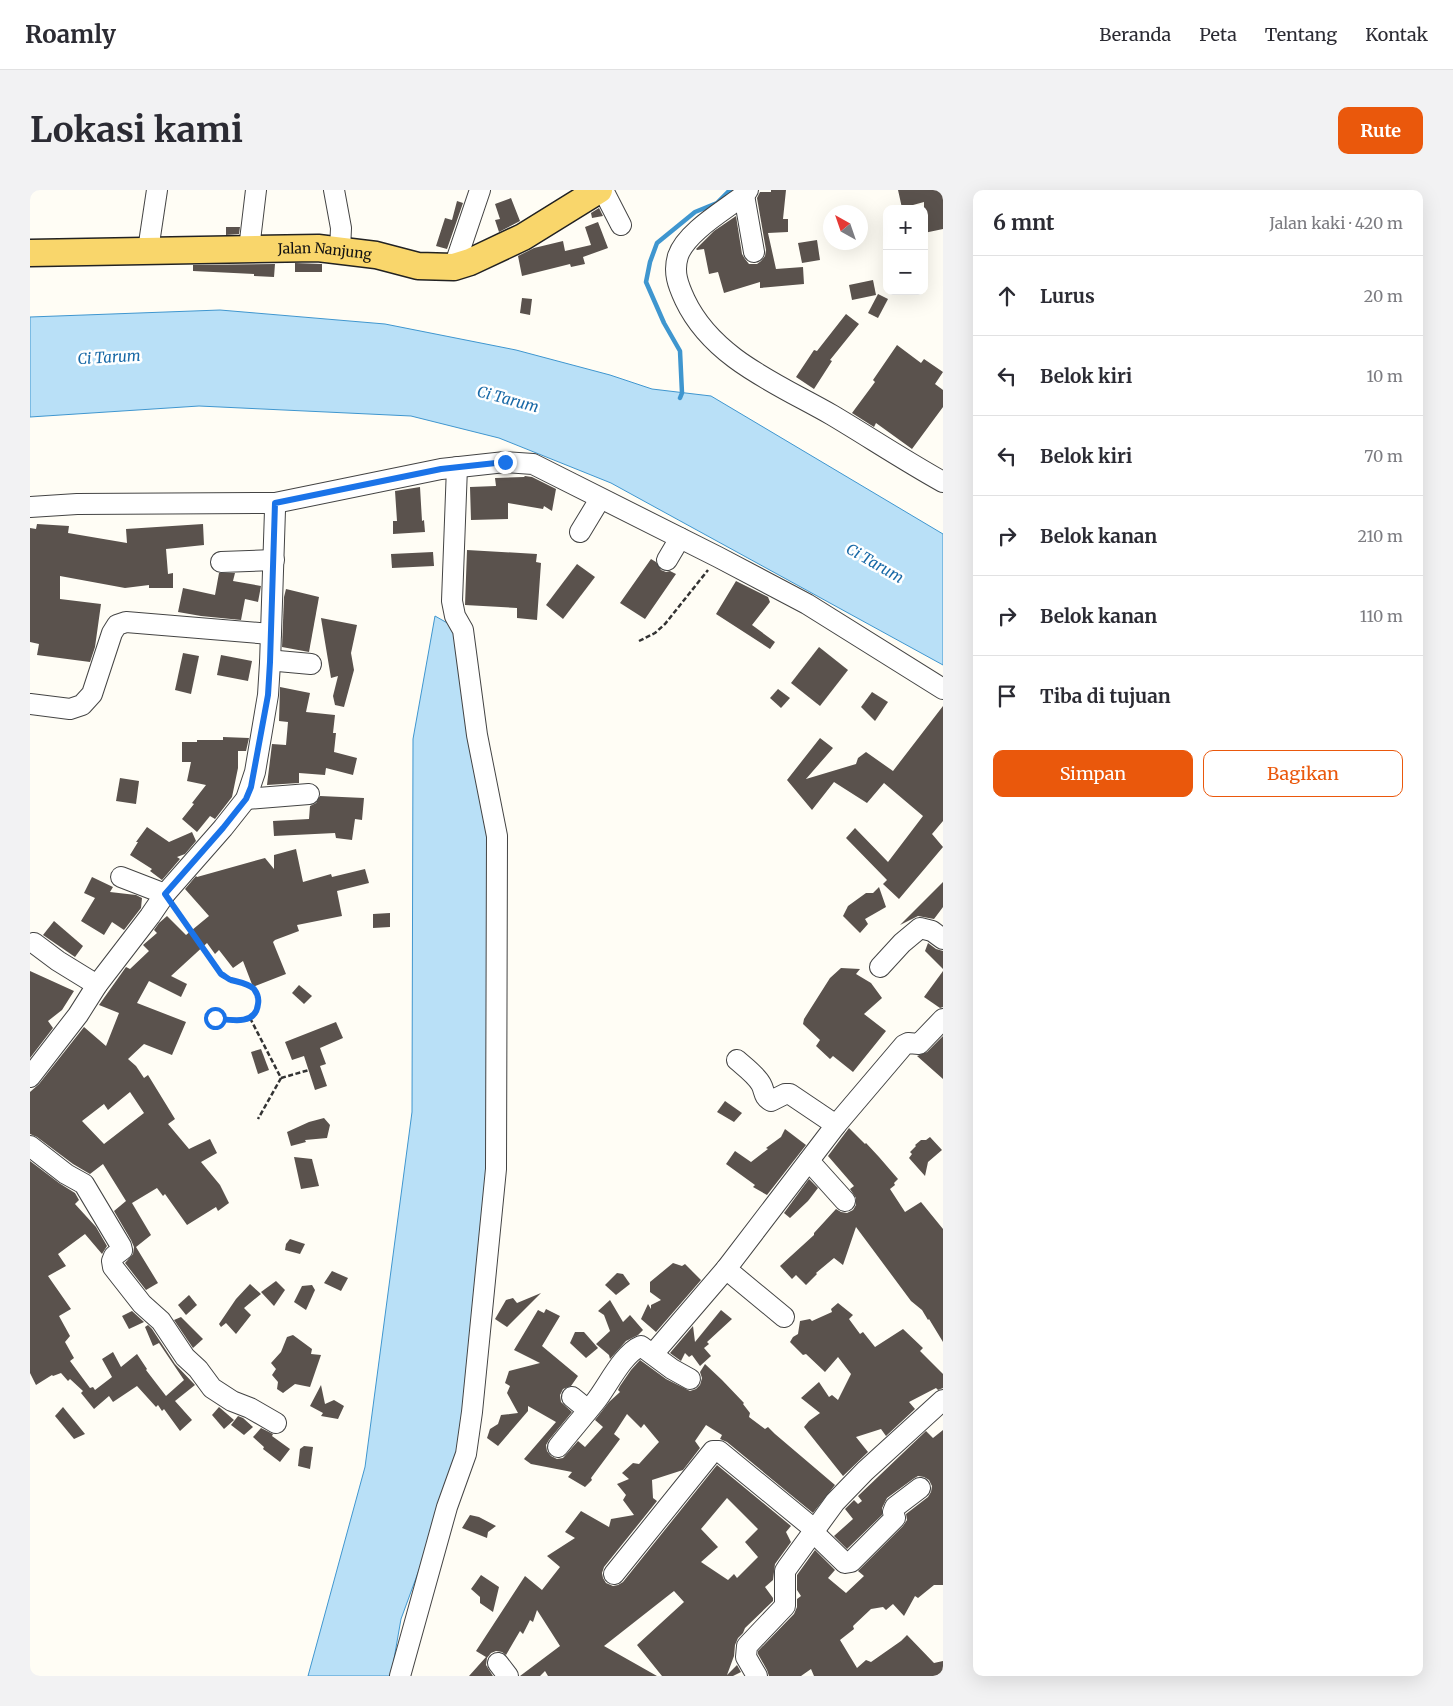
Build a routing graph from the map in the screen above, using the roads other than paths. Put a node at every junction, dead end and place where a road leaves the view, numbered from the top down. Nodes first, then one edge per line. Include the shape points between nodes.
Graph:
1 (157, 190) edge
2 (256, 190) edge
3 (334, 190) edge
4 (480, 190) edge
5 (599, 190) edge
6 (603, 190) edge
7 (746, 192) edge
8 (621, 225) dead end
9 (250, 249) junction
10 (148, 250) junction
11 (340, 251) junction
12 (30, 252) edge
13 (754, 252) dead end
14 (454, 267) junction
15 (458, 466) junction
16 (943, 482) edge
17 (600, 499) junction
18 (275, 503) junction
19 (30, 507) edge
20 (580, 532) dead end
21 (680, 538) junction
22 (274, 560) junction
23 (667, 560) dead end
24 (221, 562) dead end
25 (271, 634) junction
26 (270, 662) junction
27 (311, 664) dead end
28 (943, 689) edge
29 (30, 704) edge
30 (309, 794) dead end
31 (246, 799) junction
32 (121, 877) dead end
33 (165, 894) junction
34 (943, 939) edge
35 (34, 943) dead end
36 (880, 967) dead end
37 (97, 985) junction
38 (943, 1019) edge
39 (738, 1060) dead end
40 (31, 1074) edge
41 (836, 1125) junction
42 (30, 1146) edge
43 (810, 1161) junction
44 (845, 1201) dead end
45 (726, 1269) junction
46 (784, 1317) dead end
47 (653, 1354) junction
48 (690, 1379) dead end
49 (572, 1397) dead end
50 (943, 1400) edge
51 (588, 1410) junction
52 (276, 1423) dead end
53 (558, 1447) dead end
54 (920, 1488) dead end
55 (813, 1530) junction
56 (614, 1574) dead end
57 (400, 1676) edge
58 (757, 1676) edge

1 - 10 street
2 - 9 street
3 - 11 street via 341,228
4 - 14 street
5 - 14 main road, Jalan Nanjung via 523,237
6 - 8 street
7 - 13 street
7 - 16 street via 699,228 678,254 677,283 689,309 707,334 733,358
9 - 10 main road, Jalan Nanjung
9 - 11 main road, Jalan Nanjung via 318,248
10 - 12 main road, Jalan Nanjung
11 - 14 main road, Jalan Nanjung via 376,255 418,266
15 - 17 street via 505,462 533,464
15 - 18 street
15 - 57 street via 453,608 463,630 477,735 497,836 496,1169 466,1454 447,1507
17 - 20 street
17 - 21 street
18 - 19 street
18 - 22 street
21 - 23 street
21 - 28 street via 807,604
22 - 24 street
22 - 25 street
25 - 26 street
25 - 29 street via 126,622 117,625 112,633 92,694 82,705 70,709
26 - 27 street
26 - 31 street via 268,695
30 - 31 street
31 - 33 street
32 - 33 street
33 - 37 street
34 - 36 street via 920,928
35 - 37 street
37 - 40 street via 78,1015
38 - 41 street via 919,1044 904,1045
39 - 41 street via 761,1082 768,1100 790,1094
41 - 43 street
42 - 52 street via 84,1184 121,1246 122,1250 112,1261 113,1267 142,1304 161,1321 185,1357 218,1393
43 - 44 street
43 - 45 street
45 - 46 street
45 - 47 street
47 - 48 street
47 - 51 street via 641,1346 635,1348
49 - 51 street
50 - 55 street via 865,1471
51 - 53 street
54 - 55 street via 895,1507 892,1512 895,1518 851,1562 845,1562
55 - 56 street via 719,1451 713,1450
55 - 58 street via 785,1571 785,1606 747,1646 746,1657

